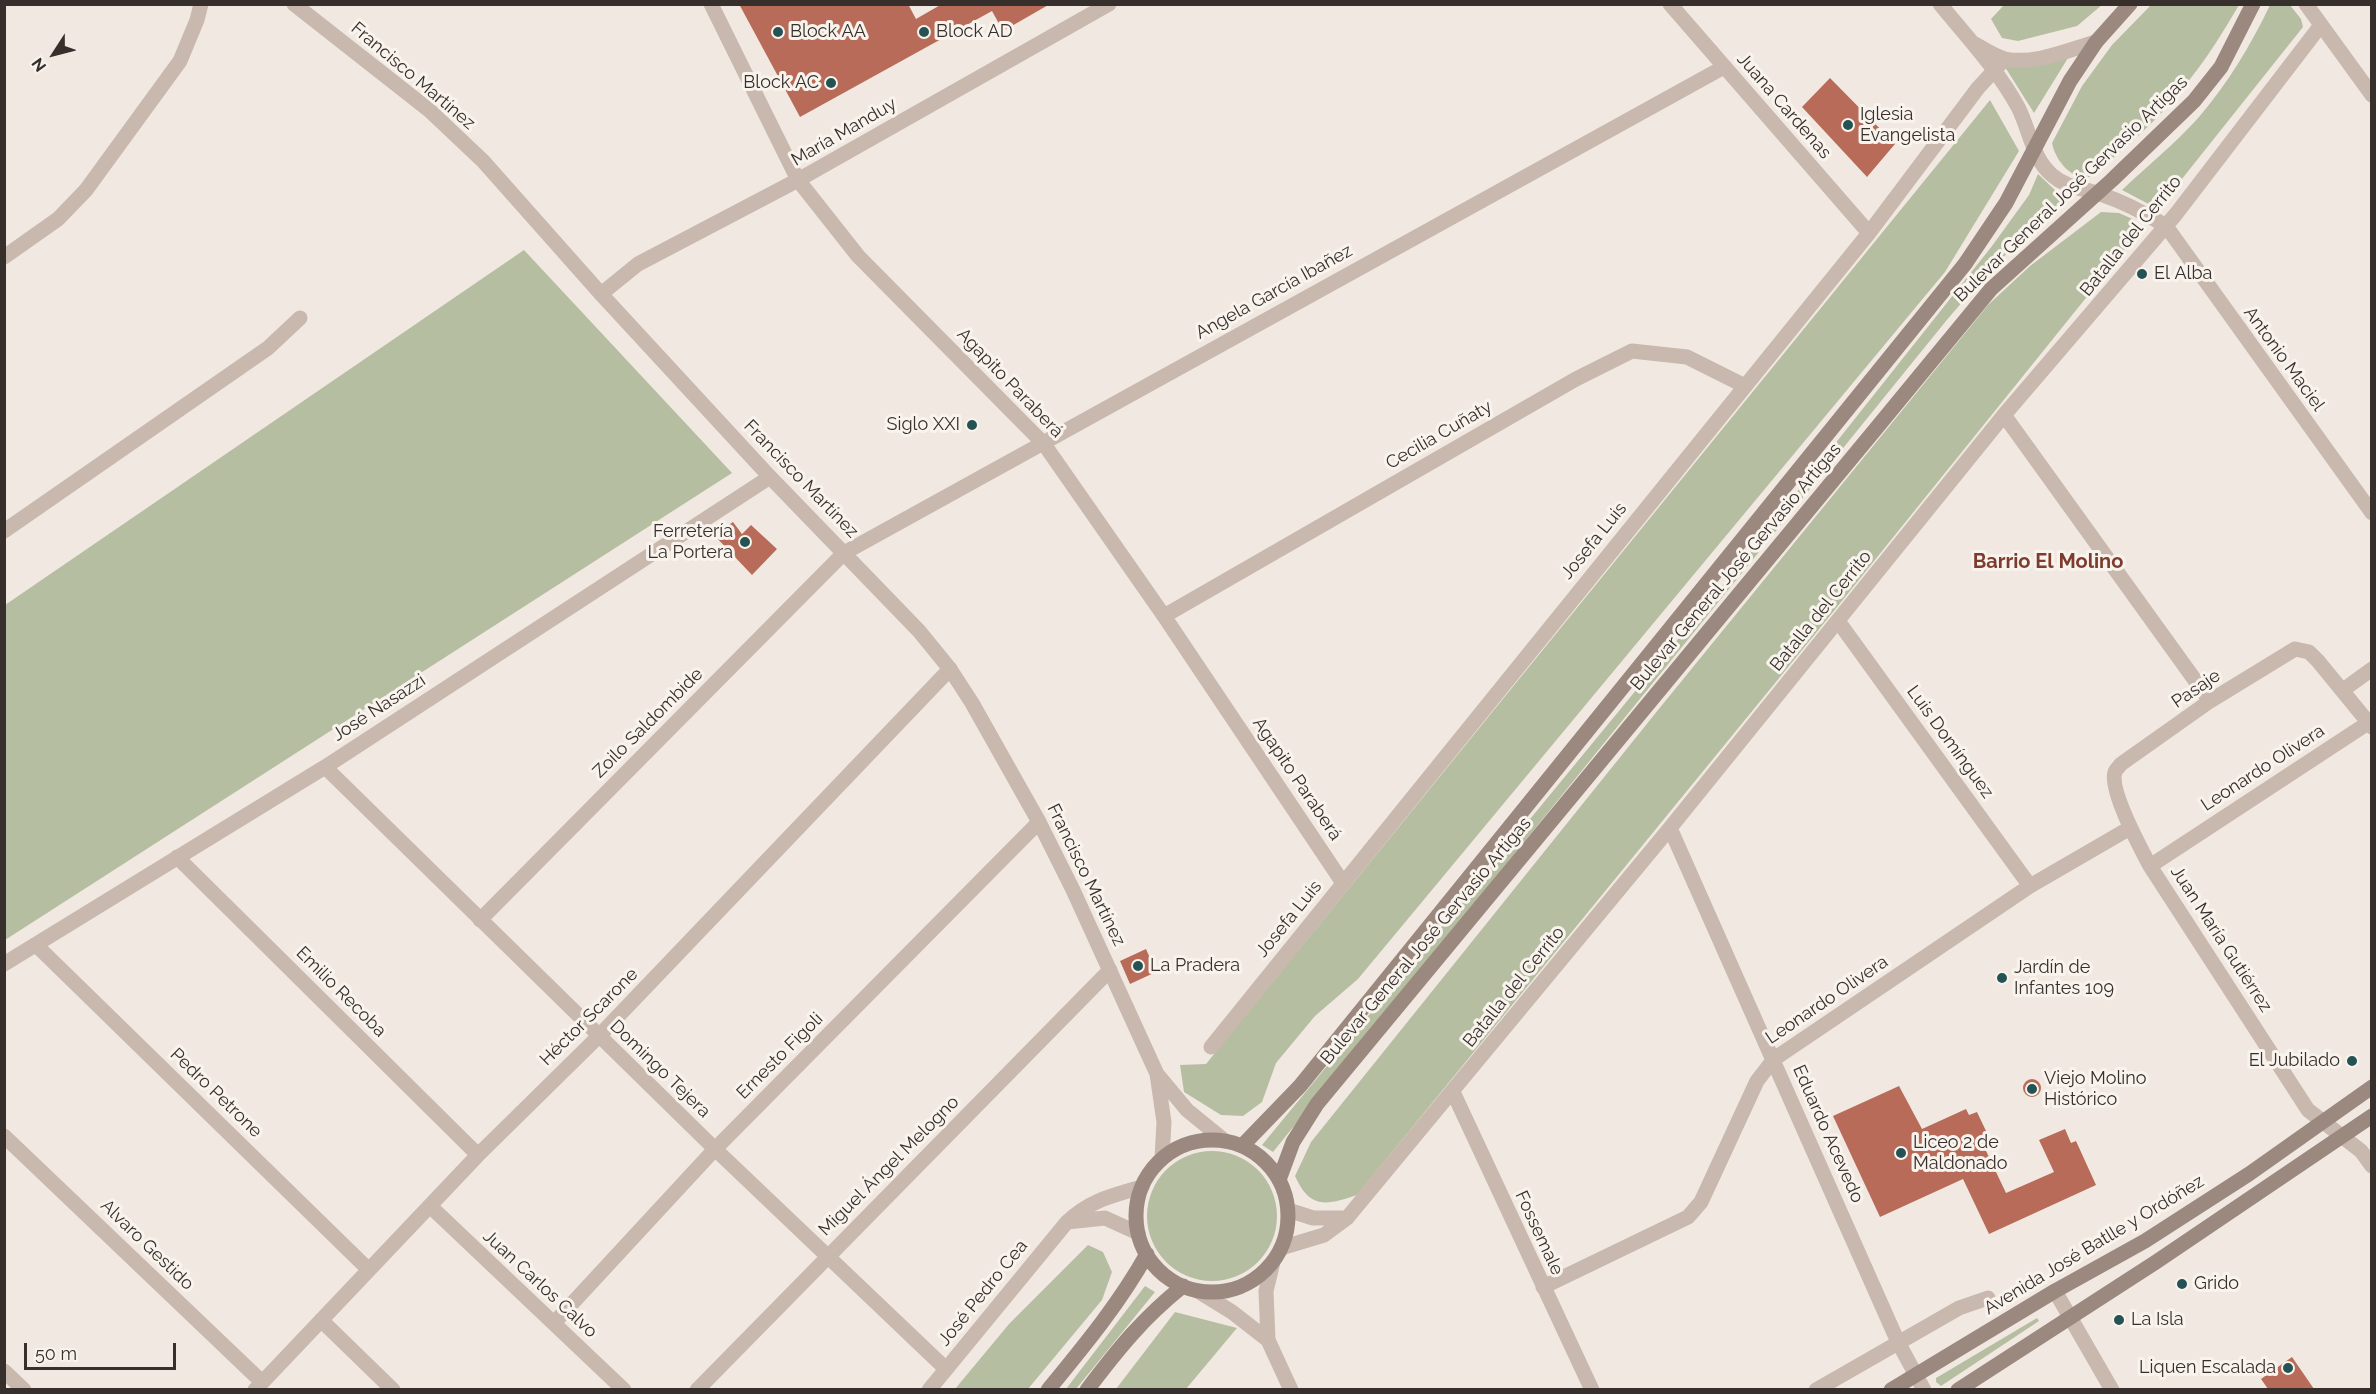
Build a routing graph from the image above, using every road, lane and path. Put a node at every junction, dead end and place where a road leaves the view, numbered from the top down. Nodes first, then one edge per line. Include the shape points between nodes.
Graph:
1 (201, 4) edge
2 (294, 4) edge
3 (711, 4) edge
4 (1109, 4) edge
5 (1670, 4) edge
6 (1940, 4) edge
7 (2130, 4) edge
8 (2253, 4) edge
9 (2306, 4) edge
10 (2321, 25) junction
11 (1970, 41) junction
12 (2096, 42) junction
13 (2005, 59) junction
14 (1724, 67) junction
15 (1993, 71) junction
16 (2372, 95) edge
17 (2034, 150) junction
18 (798, 180) junction
19 (2097, 192) junction
20 (2166, 226) junction
21 (1869, 233) junction
22 (4, 257) edge
23 (601, 294) junction
24 (300, 318) dead end
25 (1745, 386) junction
26 (2004, 416) junction
27 (1044, 444) junction
28 (770, 477) junction
29 (2372, 513) edge
30 (4, 531) edge
31 (844, 553) junction
32 (1164, 616) junction
33 (1838, 621) junction
34 (950, 669) junction
35 (2372, 669) edge
36 (2343, 690) junction
37 (2210, 701) junction
38 (2370, 725) edge
39 (2121, 764) joint
40 (325, 767) junction
41 (1039, 822) junction
42 (1670, 828) junction
43 (2130, 828) junction
44 (177, 857) junction
45 (2150, 866) junction
46 (1343, 883) junction
47 (2030, 886) junction
48 (480, 920) junction
49 (36, 945) junction
50 (4, 964) edge
51 (1110, 970) junction
52 (599, 1036) junction
53 (1211, 1047) dead end
54 (1774, 1059) junction
55 (1157, 1074) junction
56 (2372, 1087) edge
57 (1453, 1092) junction
58 (2372, 1116) edge
59 (2324, 1122) junction
60 (4, 1136) edge
61 (2343, 1137) junction
62 (1225, 1141) junction
63 (1242, 1146) junction
64 (715, 1149) junction
65 (478, 1155) junction
66 (1162, 1158) junction
67 (2372, 1166) edge
68 (1279, 1180) junction
69 (1142, 1187) junction
70 (430, 1206) junction
71 (1288, 1210) junction
72 (1347, 1218) junction
73 (1067, 1222) junction
74 (1138, 1233) junction
75 (1281, 1248) junction
76 (1147, 1254) junction
77 (827, 1256) junction
78 (1273, 1262) junction
79 (369, 1270) junction
80 (1182, 1286) junction
81 (1543, 1287) junction
82 (1198, 1291) junction
83 (2055, 1291) junction
84 (1988, 1298) dead end
85 (2070, 1317) junction
86 (321, 1320) junction
87 (554, 1323) junction
88 (1268, 1340) junction
89 (1898, 1342) junction
90 (946, 1369) junction
91 (4, 1371) edge
92 (1915, 1375) junction
93 (258, 1386) edge
94 (24, 1389) edge
95 (393, 1389) edge
96 (624, 1389) edge
97 (697, 1389) edge
98 (928, 1389) edge
99 (1048, 1389) edge
100 (1087, 1389) edge
101 (1292, 1389) edge
102 (1592, 1389) edge
103 (1816, 1389) edge
104 (1891, 1389) edge
105 (1924, 1389) edge
106 (1958, 1389) edge
107 (2112, 1389) edge

1 - 22 street via 180,61 87,190 58,219
2 - 23 street, Francisco Martínez via 456,135
3 - 18 street, Agapito Paraberá
4 - 18 street, María Manduy
5 - 14 street, Juana Cardenas
6 - 11 street
7 - 12 main road, Bulevar General José Gervasio Artigas
8 - 19 main road, Bulevar General José Gervasio Artigas via 2221,67 2194,101
9 - 10 street
10 - 16 street
10 - 20 street, Batalla del Cerrito
11 - 13 street
11 - 15 street
12 - 13 street via 2034,59
12 - 17 main road, Bulevar General José Gervasio Artigas via 2070,81
13 - 15 street, Josefa Luis
14 - 21 street, Juana Cardenas
14 - 27 street, Angela García Ibañez
15 - 17 street via 2017,106
15 - 21 street, Josefa Luis
17 - 19 street via 2043,166 2060,182
17 - 63 main road, Bulevar General José Gervasio Artigas via 2006,203 1965,264 1884,367 1312,1070
18 - 23 street, María Manduy via 638,264
18 - 27 street, Agapito Paraberá via 858,256
19 - 20 street
19 - 68 main road, Bulevar General José Gervasio Artigas via 1991,289 1941,347 1317,1104 1293,1142
20 - 26 street, Batalla del Cerrito
20 - 29 street, Antonio Maciel
21 - 25 street, Josefa Luis
23 - 28 street, Francisco Martínez
24 - 30 street via 268,348
25 - 32 street, Cecilia Cuñaty via 1687,357 1632,351 1576,379
25 - 46 street, Josefa Luis
26 - 33 street, Batalla del Cerrito
26 - 37 street
27 - 31 street, Angela García Ibañez
27 - 32 street, Agapito Paraberá
28 - 31 street, Francisco Martínez
28 - 40 street, José Nasazzi
31 - 34 street, Francisco Martínez
31 - 48 street, Zoilo Saldombide
32 - 46 street, Agapito Paraberá
33 - 42 street, Batalla del Cerrito
33 - 47 street, Luis Domínguez
34 - 41 street, Francisco Martínez via 996,742
34 - 52 street, Héctor Scarone
35 - 36 street
36 - 37 street, Pasaje via 2309,652 2295,649
36 - 38 street
37 - 39 street, Pasaje
38 - 45 street, Leonardo Olivera
39 - 43 street, Juan María Gutiérrez via 2115,773 2116,788
40 - 44 street, José Nasazzi
40 - 48 street, Domingo Tejera
41 - 51 street, Francisco Martínez
41 - 64 street, Ernesto Figoli
42 - 54 street, Eduardo Acevedo
42 - 57 street, Batalla del Cerrito
43 - 45 street, Juan María Gutiérrez
43 - 47 street, Leonardo Olivera
44 - 49 street, José Nasazzi
44 - 65 street, Emilio Recoba
45 - 59 street, Juan María Gutiérrez via 2308,1110
46 - 53 street, Josefa Luis
47 - 54 street, Leonardo Olivera
48 - 52 street, Domingo Tejera
49 - 50 street, José Nasazzi
49 - 79 street, Pedro Petrone
51 - 55 street, Francisco Martínez
51 - 77 street, Miguel Ángel Melogno
52 - 64 street, Domingo Tejera
52 - 65 street, Héctor Scarone
54 - 81 street, Leonardo Olivera via 1757,1082 1701,1202 1688,1217
54 - 89 street, Eduardo Acevedo
55 - 62 street, Francisco Martínez via 1187,1110
55 - 66 street, Francisco Martínez via 1164,1122
56 - 59 main road, Avenida José Batlle y Ordóñez
57 - 72 street, Batalla del Cerrito
57 - 81 street, Fossemale
58 - 61 main road
59 - 61 street, Juan María Gutiérrez
59 - 83 main road, Avenida José Batlle y Ordóñez via 2145,1241
60 - 93 street, Alvaro Gestido
61 - 67 street, Juan María Gutiérrez
61 - 85 main road
62 - 63 main road
62 - 66 main road via 1192,1143
63 - 68 main road via 1263,1160
64 - 77 street, Domingo Tejera
64 - 87 street, Ernesto Figoli
65 - 70 street, Héctor Scarone
66 - 69 main road
68 - 71 main road
69 - 73 street, José Pedro Cea via 1102,1198
69 - 74 main road via 1136,1210
70 - 79 street, Héctor Scarone
70 - 87 street, Juan Carlos Calvo
71 - 72 street via 1313,1218
71 - 75 main road
72 - 75 street, Batalla del Cerrito via 1324,1235
73 - 74 street via 1105,1218
73 - 90 street, José Pedro Cea
74 - 76 main road
75 - 78 main road
76 - 80 main road via 1162,1273
76 - 99 main road via 1108,1317
77 - 90 street, Domingo Tejera
77 - 97 street, Miguel Ángel Melogno
78 - 82 main road via 1248,1283 1232,1290
78 - 88 street via 1266,1291
79 - 86 street, Héctor Scarone
80 - 82 main road
80 - 100 main road via 1128,1335
81 - 102 street, Fossemale
82 - 88 street
83 - 85 street
83 - 92 main road, Avenida José Batlle y Ordóñez
84 - 89 street via 1959,1308
85 - 106 main road
85 - 107 street
86 - 93 street, Héctor Scarone
86 - 95 street
87 - 96 street, Juan Carlos Calvo
88 - 101 street
89 - 92 street, Eduardo Acevedo
89 - 103 street
90 - 98 street, José Pedro Cea
91 - 94 street
92 - 104 main road, Avenida José Batlle y Ordóñez
92 - 105 street, Eduardo Acevedo

